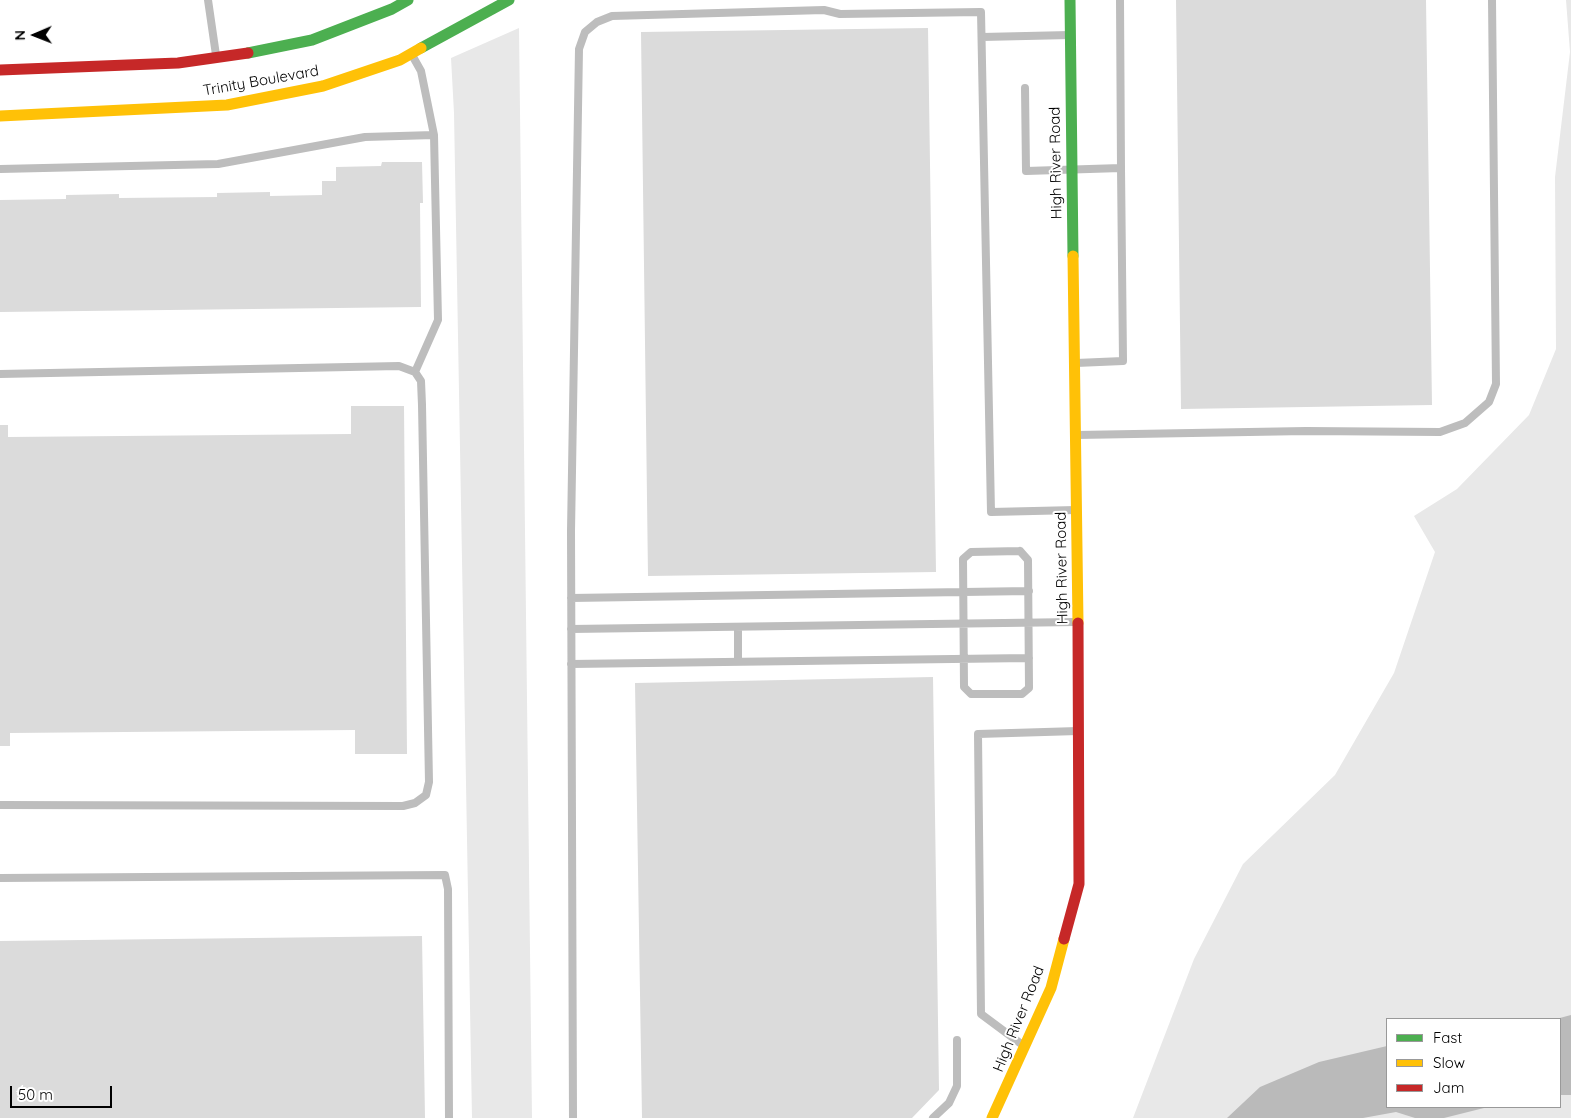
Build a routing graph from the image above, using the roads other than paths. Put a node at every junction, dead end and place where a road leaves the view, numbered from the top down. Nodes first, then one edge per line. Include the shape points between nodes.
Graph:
1 (208, 0) edge
2 (408, 0) edge
3 (509, 0) edge
4 (1070, 0) edge
5 (1120, 0) edge
6 (1492, 0) edge
7 (1070, 35) junction
8 (982, 37) junction
9 (411, 53) junction
10 (217, 57) junction
11 (0, 70) edge
12 (1025, 88) dead end
13 (0, 116) edge
14 (434, 134) junction
15 (1122, 168) junction
16 (0, 169) edge
17 (1071, 169) junction
18 (1074, 363) junction
19 (415, 372) junction
20 (0, 374) edge
21 (1075, 435) junction
22 (1076, 510) junction
23 (1029, 590) junction
24 (963, 592) junction
25 (571, 598) junction
26 (1029, 622) junction
27 (1078, 622) junction
28 (964, 623) junction
29 (738, 627) junction
30 (571, 629) junction
31 (1029, 658) junction
32 (964, 659) junction
33 (738, 662) junction
34 (572, 664) junction
35 (1080, 730) junction
36 (0, 804) edge
37 (0, 878) edge
38 (957, 1040) dead end
39 (1025, 1047) junction
40 (449, 1118) edge
41 (573, 1118) edge
42 (933, 1118) edge
43 (992, 1118) edge

1 - 10 lane
2 - 10 street, Trinity Boulevard via 312,40
3 - 9 street, Trinity Boulevard
4 - 7 street, High River Road
5 - 15 lane
6 - 21 lane via 1496,384 1489,402 1465,423 1440,432
7 - 8 lane
7 - 17 street, High River Road
8 - 22 lane via 991,512
8 - 25 lane via 981,12 840,14 824,10 612,16 585,32 578,59
9 - 13 street, Trinity Boulevard via 400,60 323,86 226,106
9 - 14 lane via 421,71
10 - 11 street, Trinity Boulevard via 178,64
12 - 17 lane via 1026,171
14 - 16 lane via 365,137 218,164
14 - 19 lane via 438,320
15 - 17 lane
15 - 18 lane via 1123,361
17 - 18 street, High River Road
18 - 21 street, High River Road
19 - 20 lane via 399,366
19 - 36 lane via 421,381 422,406 429,782 426,795 403,806
21 - 22 street, High River Road
22 - 27 street, High River Road
23 - 24 lane
23 - 24 lane via 1028,560 1020,551 971,552 963,559
23 - 26 lane
24 - 25 lane
24 - 28 lane
25 - 30 lane
26 - 27 lane
26 - 28 lane
26 - 31 lane
27 - 35 street, High River Road
28 - 29 lane
28 - 32 lane
29 - 30 lane
29 - 33 lane
30 - 34 lane
31 - 32 lane
31 - 32 lane via 1029,688 1022,694 971,694 964,687
32 - 33 lane
33 - 34 lane
34 - 41 lane
35 - 39 street, High River Road via 1079,884 1051,988
35 - 39 lane via 978,734 980,1014
37 - 40 lane via 444,875 448,889
38 - 42 lane via 957,1086 949,1104
39 - 43 street, High River Road

